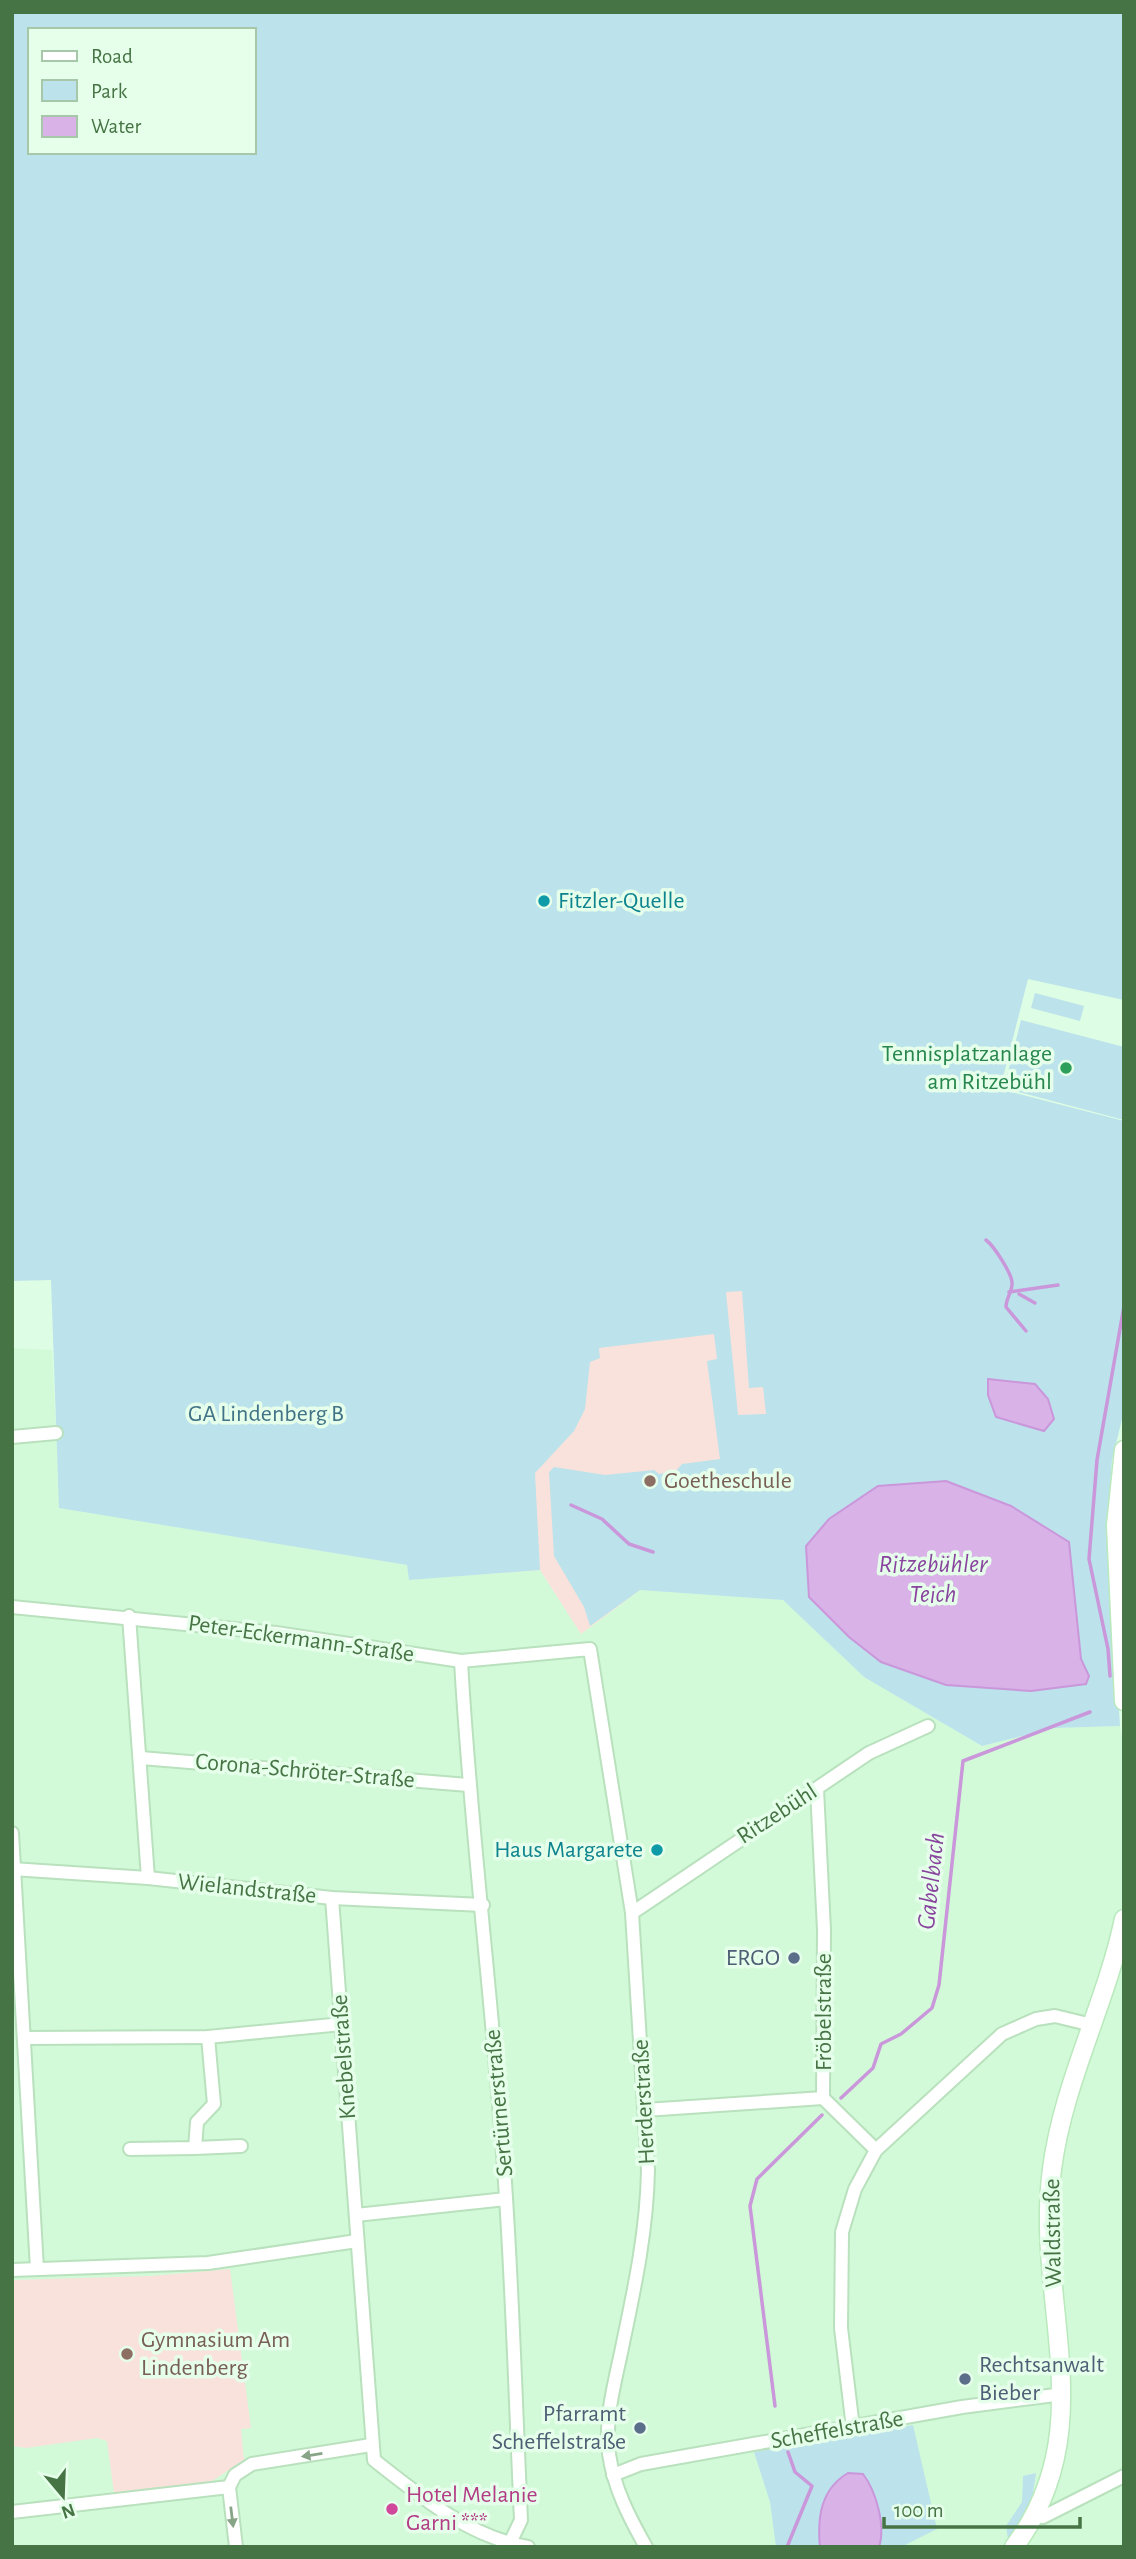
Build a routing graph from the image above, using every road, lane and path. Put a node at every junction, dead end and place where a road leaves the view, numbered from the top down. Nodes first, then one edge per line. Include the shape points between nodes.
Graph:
1 (56, 1433) dead end
2 (12, 1437) edge
3 (1124, 1450) edge
4 (12, 1606) edge
5 (129, 1616) junction
6 (590, 1650) joint
7 (461, 1661) junction
8 (1124, 1701) edge
9 (928, 1726) dead end
10 (141, 1758) junction
11 (468, 1785) junction
12 (817, 1789) junction
13 (12, 1833) edge
14 (14, 1869) edge
15 (148, 1878) junction
16 (332, 1898) junction
17 (483, 1905) junction
18 (632, 1913) junction
19 (1124, 1919) edge
20 (342, 2024) junction
21 (1092, 2025) junction
22 (208, 2037) junction
23 (25, 2038) junction
24 (823, 2098) junction
25 (646, 2110) junction
26 (241, 2146) dead end
27 (195, 2148) junction
28 (130, 2149) dead end
29 (876, 2150) junction
30 (506, 2199) junction
31 (356, 2216) junction
32 (357, 2241) junction
33 (37, 2269) junction
34 (12, 2270) edge
35 (1063, 2394) junction
36 (853, 2428) junction
37 (371, 2445) junction
38 (613, 2475) junction
39 (1124, 2476) edge
40 (229, 2487) junction
41 (12, 2512) edge
42 (1034, 2516) junction
43 (509, 2545) edge
44 (236, 2547) edge
45 (528, 2547) edge
46 (646, 2547) edge
47 (1014, 2547) edge

1 - 2 street
3 - 8 street via 1116,1525
4 - 5 street, Peter-Eckermann-Straße
5 - 7 street, Peter-Eckermann-Straße
5 - 10 street
6 - 7 street, Peter-Eckermann-Straße
6 - 18 street, Herderstraße
7 - 11 street, Sertürnerstraße
9 - 12 street, Ritzebühl via 869,1752
10 - 11 street, Corona-Schröter-Straße
10 - 15 street
11 - 17 street, Sertürnerstraße
12 - 18 street, Ritzebühl
12 - 24 street, Fröbelstraße via 824,1930
13 - 14 street
14 - 15 street, Wielandstraße
14 - 23 street
15 - 16 street, Wielandstraße
16 - 17 street, Wielandstraße
16 - 20 street, Knebelstraße
17 - 30 street, Sertürnerstraße
18 - 25 street, Herderstraße
19 - 21 street, Waldstraße
20 - 22 street
20 - 31 street, Knebelstraße
21 - 29 street via 1055,2016 1002,2034
21 - 35 street, Waldstraße via 1061,2125 1049,2201 1048,2248
22 - 23 street
22 - 27 street via 214,2104 197,2122
23 - 33 street
24 - 25 street, Fröbelstraße
24 - 29 street
25 - 38 street, Herderstraße via 647,2212 607,2431
26 - 27 street
27 - 28 street
29 - 36 street via 855,2189 842,2232 841,2329
30 - 31 street
30 - 43 street, Sertürnerstraße via 521,2520
31 - 32 street, Knebelstraße
32 - 33 street via 208,2263
32 - 37 street, Knebelstraße
33 - 34 street
35 - 36 street, Scheffelstraße
35 - 42 street, Waldstraße via 1054,2461
36 - 38 street, Scheffelstraße via 641,2464
37 -> 40 street via 252,2464 235,2475
37 - 43 street via 374,2460 439,2511
38 - 46 street, Herderstraße
39 - 42 street via 1043,2517
40 - 41 street
40 -> 44 street
42 - 47 street, Waldstraße
43 - 45 street

